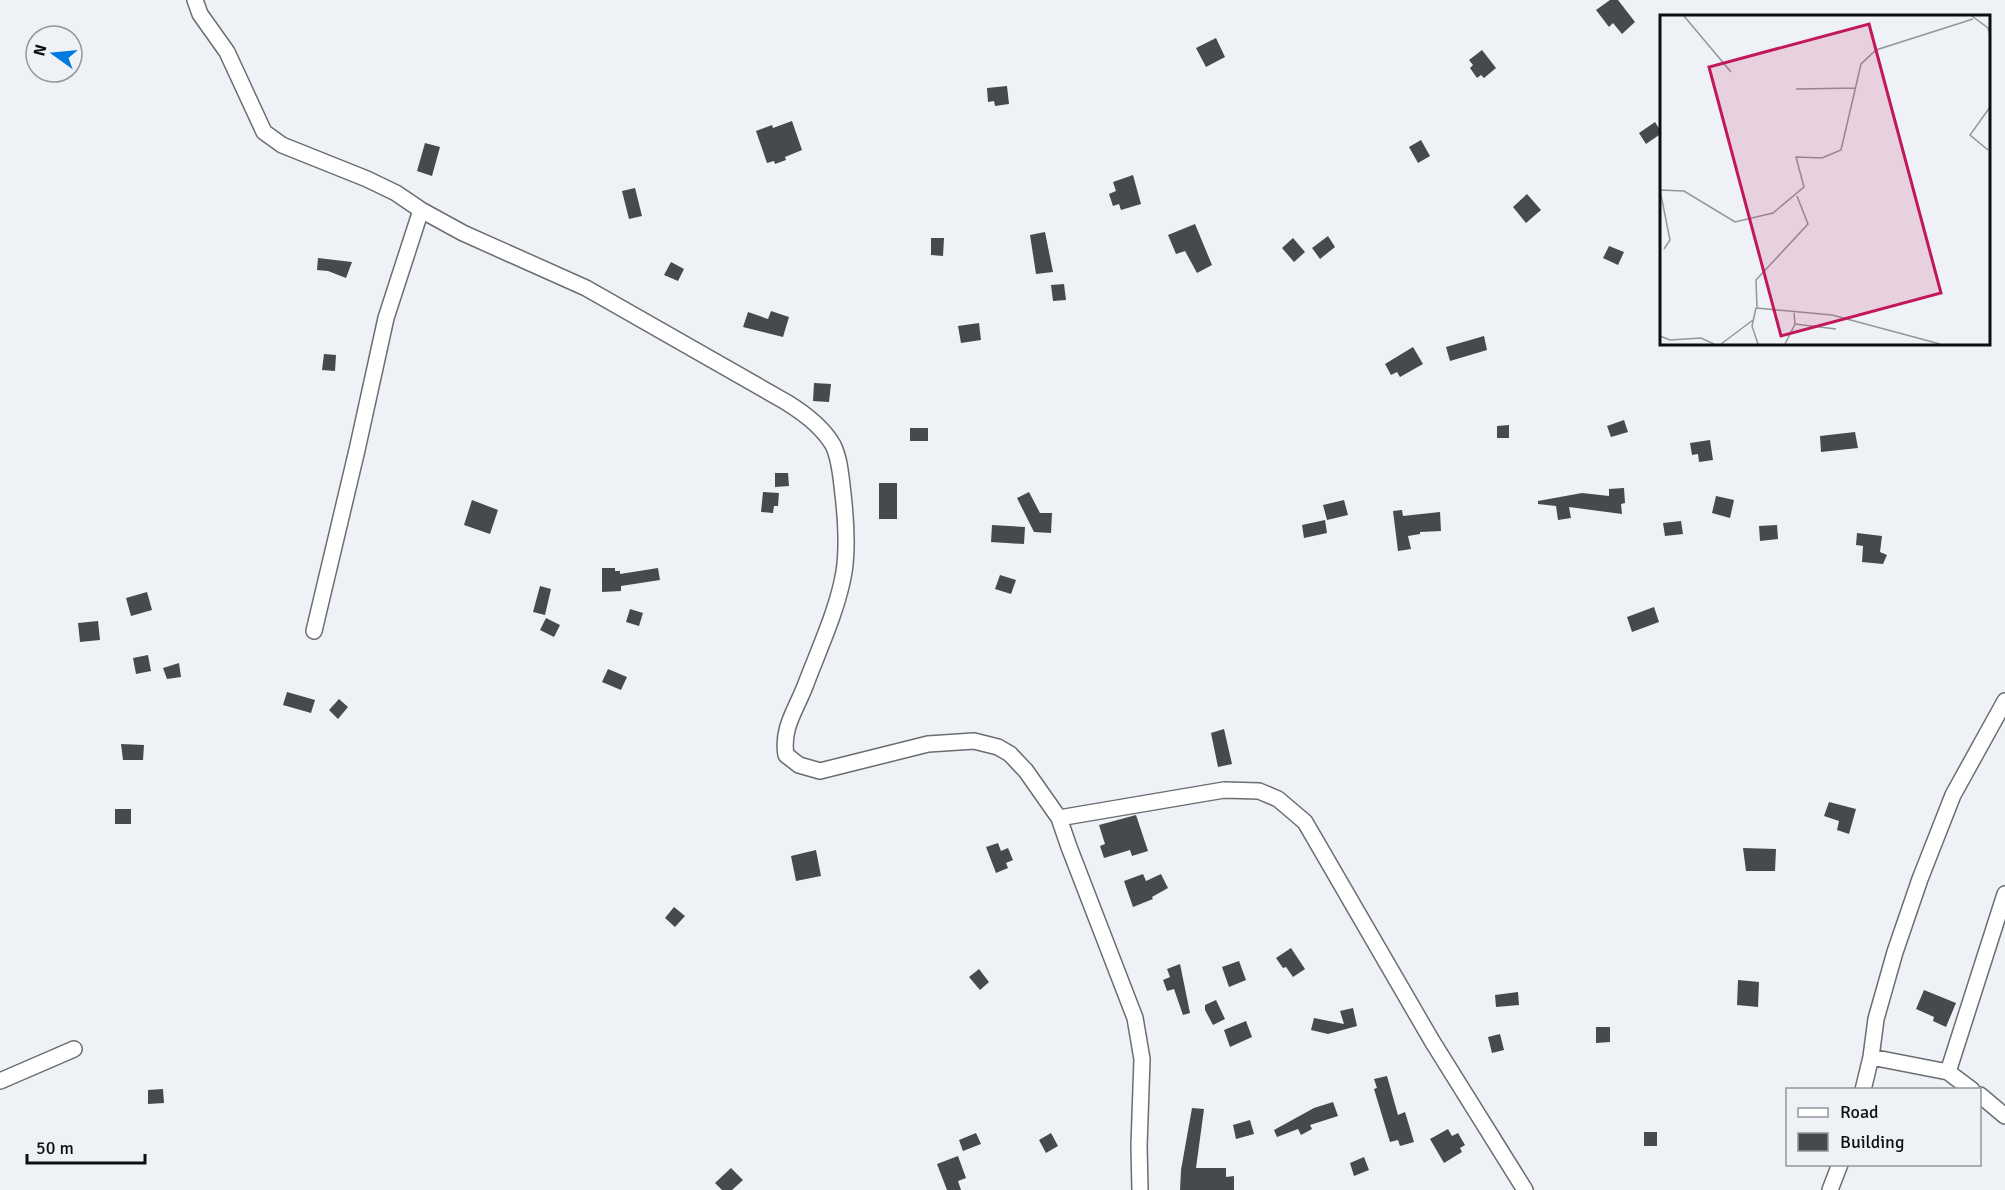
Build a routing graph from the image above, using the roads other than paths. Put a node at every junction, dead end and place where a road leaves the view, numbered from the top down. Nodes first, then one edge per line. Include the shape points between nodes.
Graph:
1 (195, 0) edge
2 (421, 210) junction
3 (314, 631) dead end
4 (2005, 701) edge
5 (1059, 818) junction
6 (2005, 894) edge
7 (74, 1049) dead end
8 (1871, 1057) junction
9 (1948, 1072) junction
10 (0, 1081) edge
11 (1863, 1088) edge
12 (1971, 1088) edge
13 (1981, 1096) edge
14 (2005, 1116) edge
15 (1839, 1166) edge
16 (1140, 1190) edge
17 (1525, 1190) edge
18 (1830, 1190) edge

1 - 2 street via 200,14 227,52 264,132 282,145 396,193
2 - 3 street via 386,318
2 - 5 street via 586,288 776,396 822,429 834,446 847,529 844,573 788,724 786,755 799,765 820,771 928,744 974,741 1011,754
4 - 8 street via 1953,795 1920,879 1876,1019
5 - 16 street via 1136,1018 1142,1059
5 - 17 street via 1224,790 1259,791 1278,799 1305,822 1432,1041
6 - 9 street
7 - 10 street
8 - 9 street
8 - 11 street
9 - 12 street
13 - 14 street
15 - 18 street

